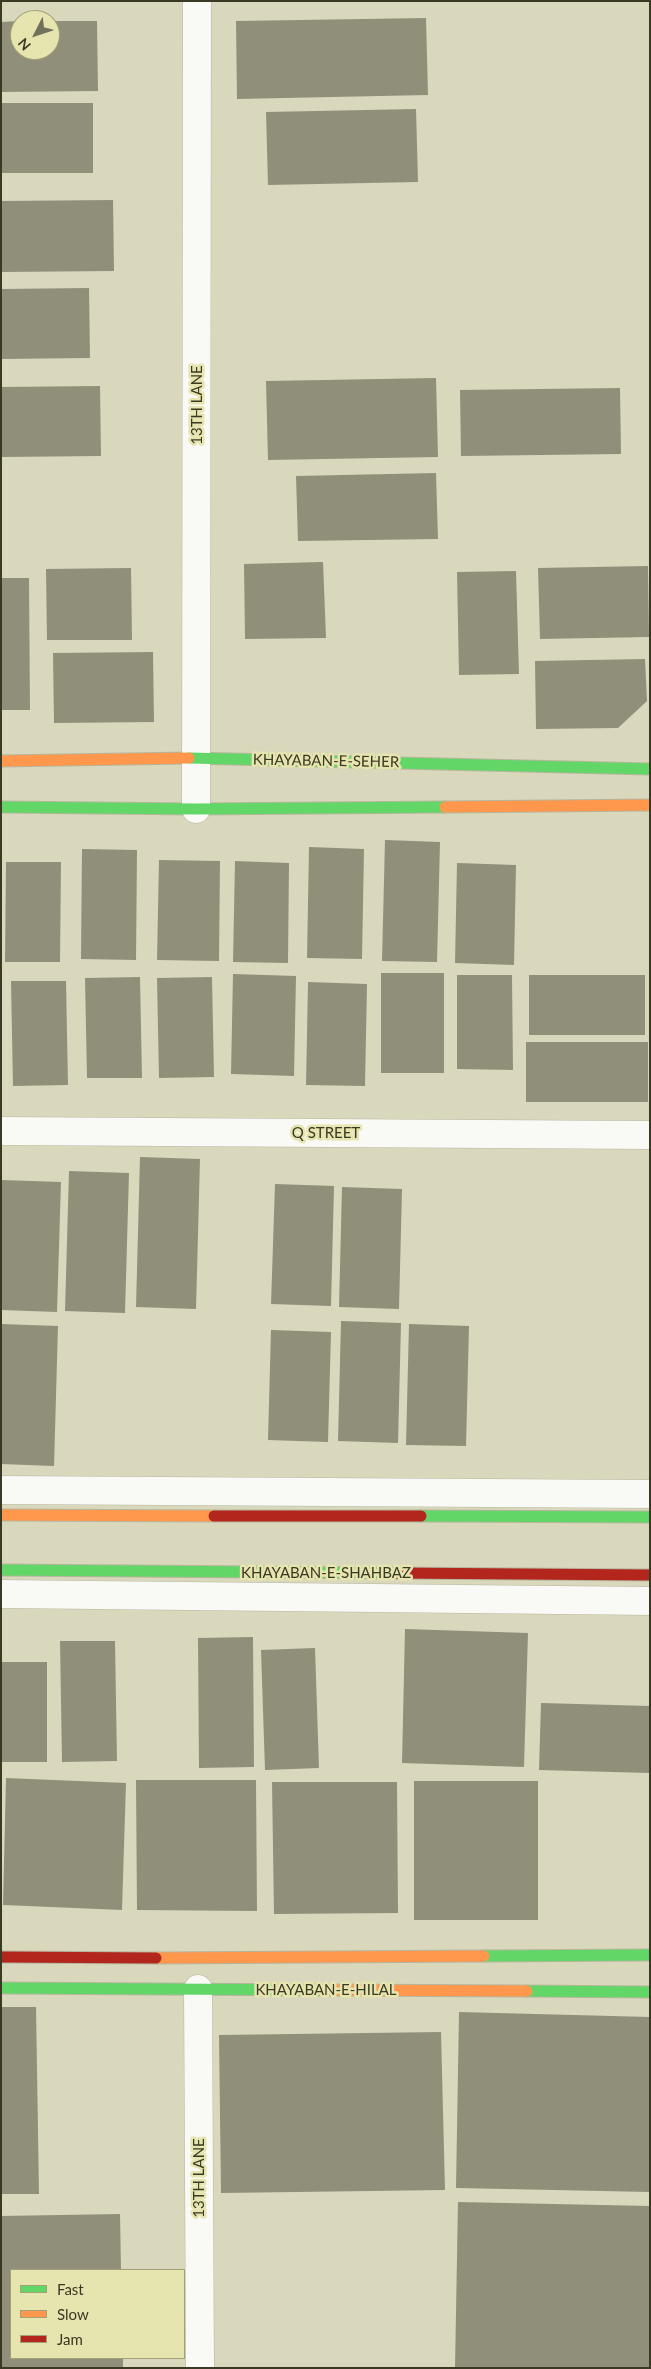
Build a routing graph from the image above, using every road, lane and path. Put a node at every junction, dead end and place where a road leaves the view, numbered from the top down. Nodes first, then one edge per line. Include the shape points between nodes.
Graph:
1 (197, 1) edge
2 (196, 758) junction
3 (1, 761) edge
4 (650, 769) edge
5 (650, 805) edge
6 (1, 806) edge
7 (196, 809) junction
8 (1, 1131) edge
9 (650, 1135) edge
10 (1, 1490) edge
11 (650, 1494) edge
12 (1, 1516) edge
13 (650, 1517) edge
14 (1, 1570) edge
15 (650, 1575) edge
16 (1, 1594) edge
17 (650, 1601) edge
18 (650, 1955) edge
19 (1, 1957) edge
20 (1, 1988) edge
21 (198, 1989) junction
22 (650, 1992) edge
23 (200, 2368) edge

1 - 2 street, 13TH LANE
2 - 3 street, KHAYABAN-E-SEHER
2 - 4 street, KHAYABAN-E-SEHER
2 - 7 street, 13TH LANE
5 - 7 street
6 - 7 street
8 - 9 street, Q STREET
10 - 11 street
12 - 13 street
14 - 15 street, KHAYABAN-E-SHAHBAZ
16 - 17 street
18 - 19 street
20 - 21 street, KHAYABAN-E-HILAL
21 - 22 street, KHAYABAN-E-HILAL
21 - 23 street, 13TH LANE

